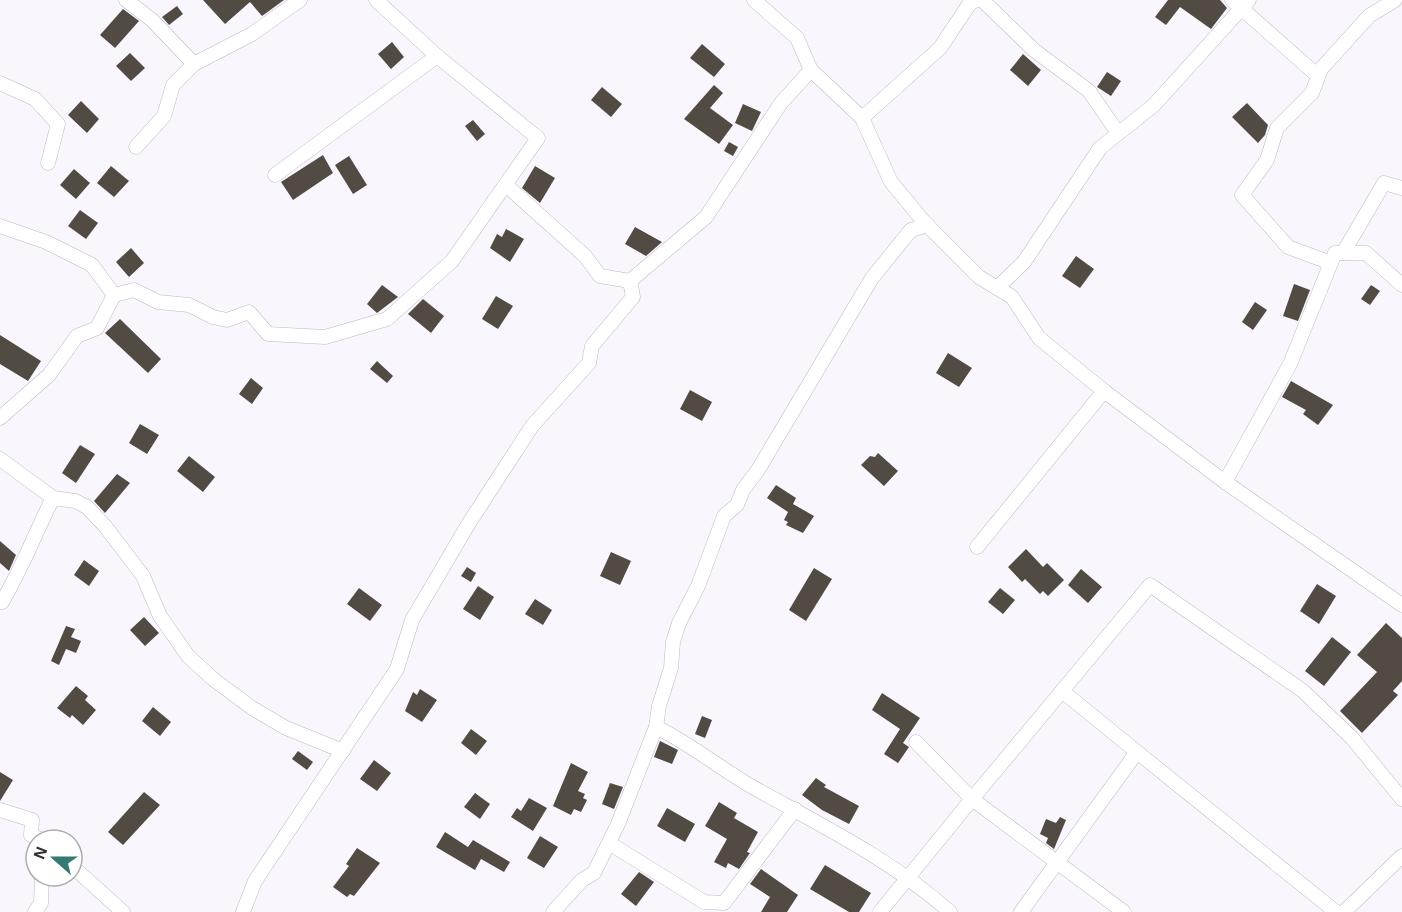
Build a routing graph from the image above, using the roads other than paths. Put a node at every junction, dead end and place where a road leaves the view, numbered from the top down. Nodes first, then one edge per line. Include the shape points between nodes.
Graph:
1 (126, 0) edge
2 (300, 0) edge
3 (376, 0) edge
4 (753, 0) edge
5 (980, 0) edge
6 (1395, 0) edge
7 (1241, 3) edge
8 (437, 56) junction
9 (194, 64) junction
10 (811, 70) junction
11 (1318, 76) junction
12 (0, 83) edge
13 (862, 118) junction
14 (1118, 133) junction
15 (136, 147) dead end
16 (48, 163) dead end
17 (276, 175) dead end
18 (506, 185) junction
19 (1402, 188) edge
20 (928, 225) junction
21 (0, 226) edge
22 (1343, 253) junction
23 (1331, 263) junction
24 (630, 281) junction
25 (1402, 285) edge
26 (997, 288) junction
27 (114, 295) junction
28 (1104, 391) junction
29 (0, 418) edge
30 (0, 459) edge
31 (1225, 482) junction
32 (53, 498) junction
33 (977, 547) dead end
34 (2, 602) dead end
35 (1402, 605) edge
36 (1062, 691) junction
37 (656, 727) junction
38 (915, 742) dead end
39 (343, 751) junction
40 (1137, 752) junction
41 (972, 799) junction
42 (1402, 799) edge
43 (795, 809) junction
44 (0, 810) edge
45 (32, 828) edge
46 (609, 843) junction
47 (1402, 856) edge
48 (1057, 862) junction
49 (84, 877) edge
50 (908, 879) junction
51 (42, 888) edge
52 (1346, 911) edge
53 (35, 912) edge
54 (123, 912) edge
55 (243, 912) edge
56 (553, 912) edge
57 (880, 912) edge
58 (950, 912) edge
59 (1021, 912) edge
60 (1124, 912) edge

1 - 9 street via 152,20
2 - 9 street via 252,34
3 - 8 street
4 - 10 street via 797,38
5 - 13 street via 970,3 940,48
5 - 14 street via 1035,51 1089,92
6 - 11 street via 1369,16
7 - 11 street
7 - 14 street via 1154,105
8 - 17 street
8 - 18 street via 538,138
9 - 15 street via 173,85 164,116
10 - 13 street
10 - 24 street via 781,104 706,217
11 - 23 street via 1312,93 1277,128 1266,160 1242,195 1288,247
12 - 16 street via 35,99 58,124
13 - 20 street via 891,182
14 - 26 street via 1100,148 1024,262
18 - 24 street via 585,256 600,276
18 - 27 street via 452,261 387,319 365,326 325,337 268,334 249,312 227,320 189,305 158,302 134,290
19 - 22 street via 1384,183
20 - 26 street via 979,277
20 - 37 street via 911,230 872,278 737,505 724,516 698,585 679,622
21 - 27 street via 46,242 92,265
22 - 23 street via 1335,253
22 - 25 street via 1366,253
23 - 31 street via 1290,364
24 - 39 street via 633,297 592,346 589,363 532,426 469,523 412,620 398,669
26 - 28 street via 1012,297 1039,339
27 - 29 street via 97,328 77,336 49,375
28 - 31 street
28 - 33 street
30 - 32 street
31 - 35 street
32 - 34 street
32 - 39 street via 87,507 105,526 143,576 160,616 188,656 213,678 286,728
36 - 40 street
36 - 41 street
36 - 42 street via 1150,585 1303,691 1352,738
37 - 43 street
37 - 46 street
38 - 41 street
39 - 55 street via 255,882
40 - 48 street
40 - 52 street
41 - 48 street
41 - 50 street
43 - 46 street via 724,903 704,902
43 - 50 street
44 - 45 street via 32,820
46 - 56 street via 594,873
47 - 52 street
48 - 59 street
48 - 60 street
49 - 54 street
50 - 57 street
50 - 58 street
51 - 53 street via 41,903

